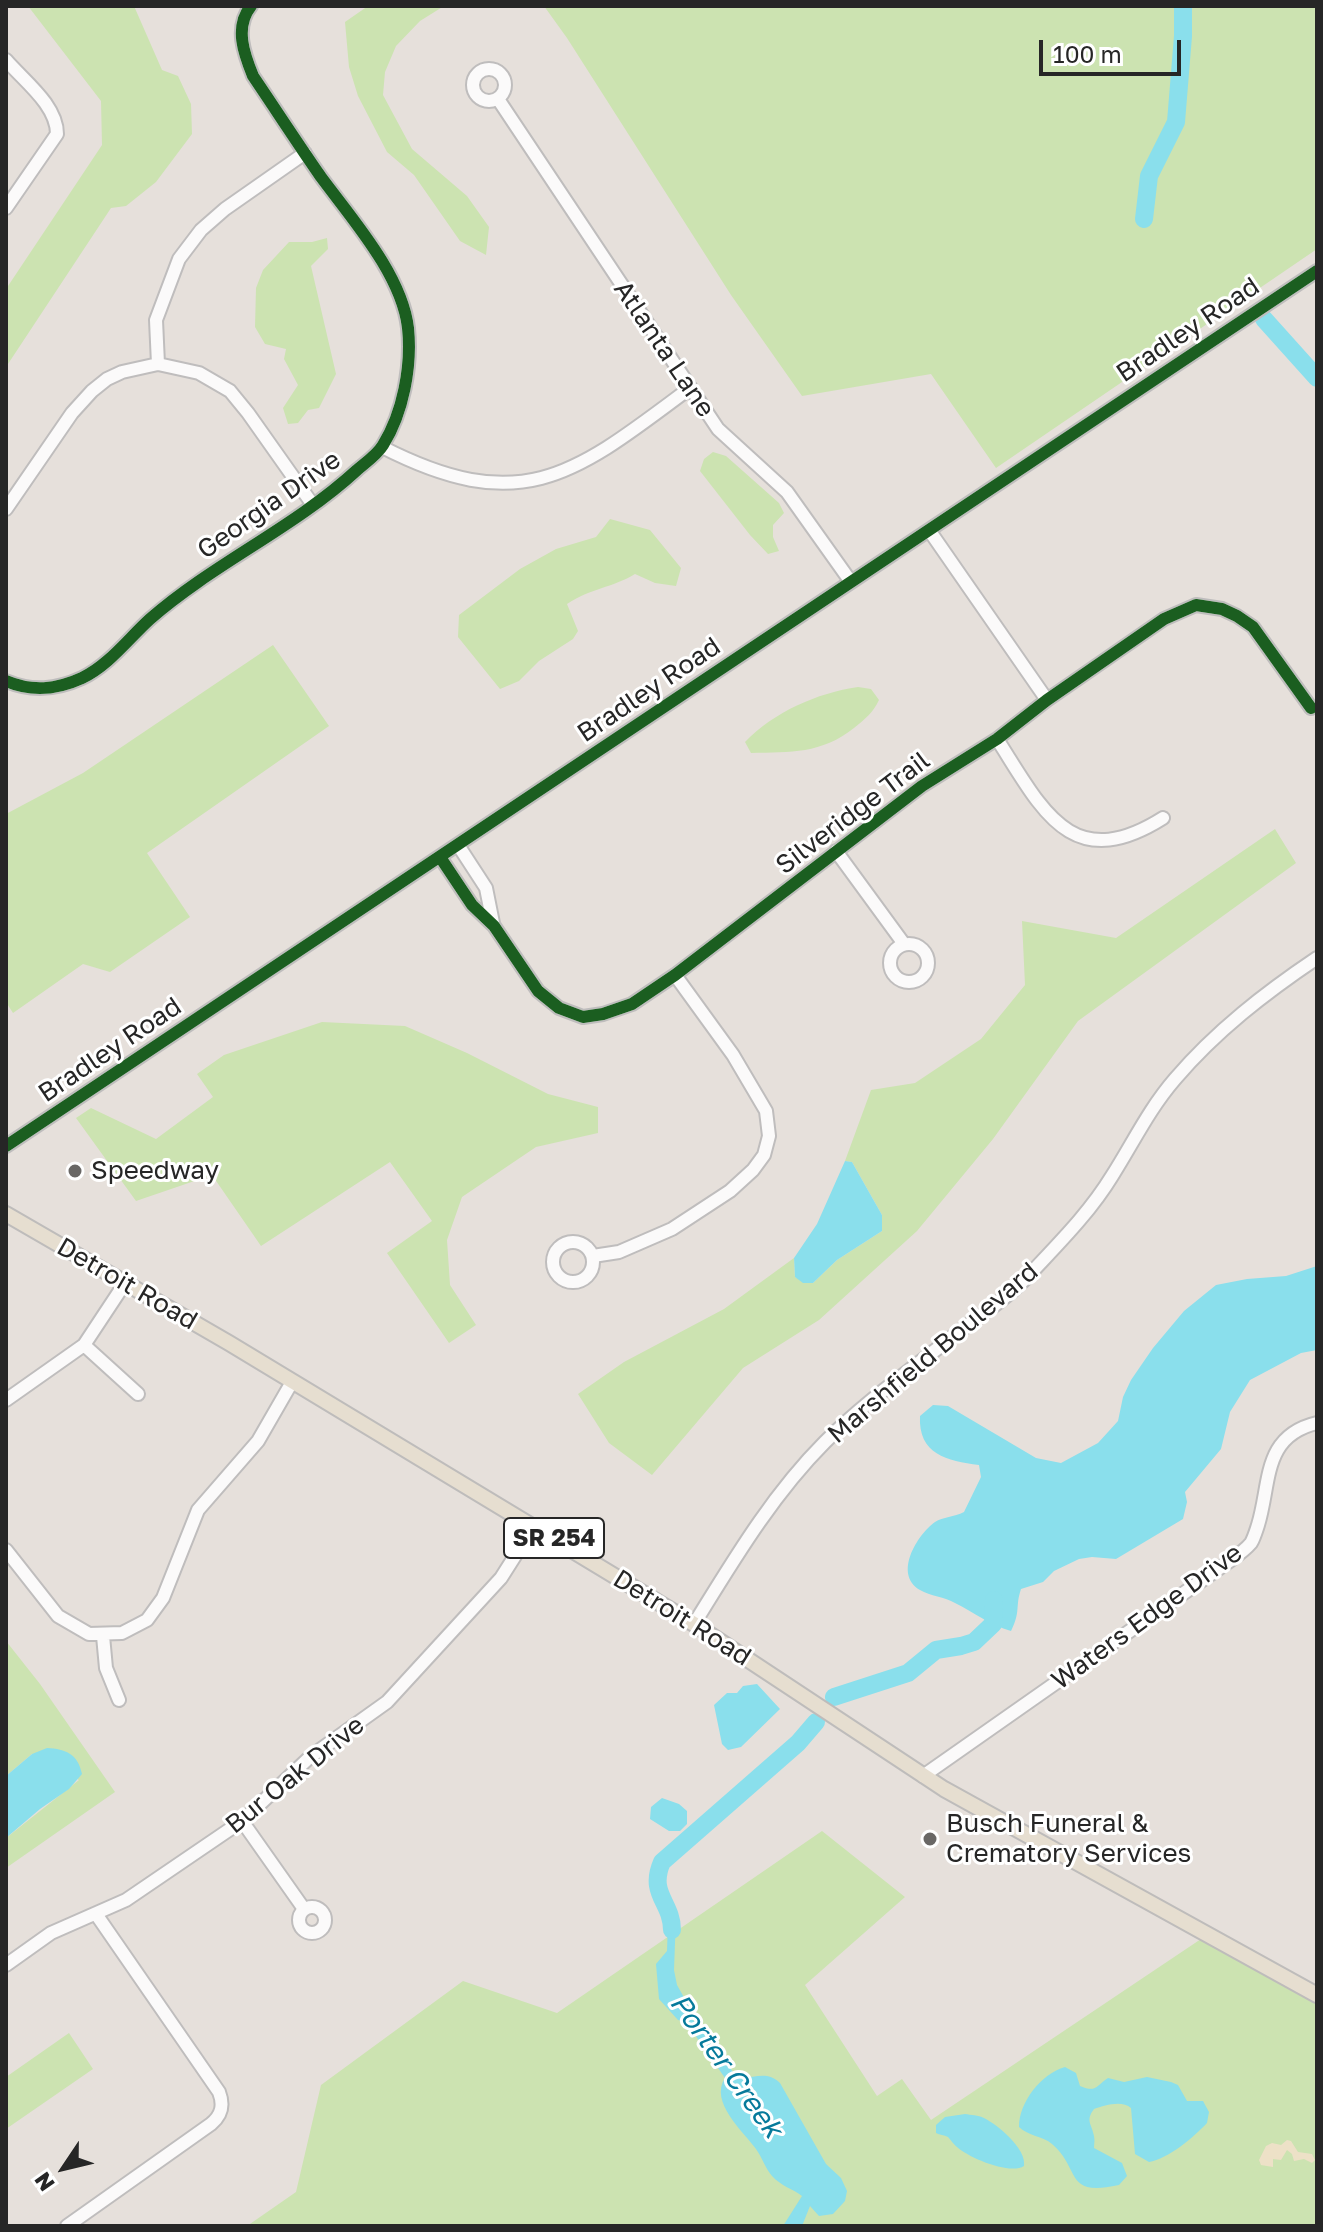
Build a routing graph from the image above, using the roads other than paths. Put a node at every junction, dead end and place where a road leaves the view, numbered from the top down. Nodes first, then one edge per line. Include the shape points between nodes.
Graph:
1 (251, 6) edge
2 (6, 60) edge
3 (11, 76) edge
4 (498, 99) dead end
5 (305, 153) junction
6 (6, 208) edge
7 (1317, 271) edge
8 (158, 364) junction
9 (690, 388) junction
10 (382, 447) junction
11 (313, 505) junction
12 (6, 509) edge
13 (929, 530) junction
14 (851, 582) junction
15 (6, 681) edge
16 (1047, 700) junction
17 (1311, 708) dead end
18 (997, 739) junction
19 (1163, 818) dead end
20 (458, 845) junction
21 (836, 851) junction
22 (440, 857) junction
23 (494, 926) junction
24 (904, 944) dead end
25 (1317, 958) edge
26 (675, 975) junction
27 (6, 1146) edge
28 (6, 1214) edge
29 (593, 1256) dead end
30 (125, 1283) junction
31 (84, 1345) junction
32 (292, 1382) junction
33 (138, 1394) dead end
34 (6, 1400) edge
35 (1317, 1423) edge
36 (534, 1526) junction
37 (6, 1550) edge
38 (694, 1624) junction
39 (103, 1636) junction
40 (119, 1700) dead end
41 (923, 1776) junction
42 (242, 1821) junction
43 (304, 1909) dead end
44 (96, 1914) junction
45 (6, 1965) edge
46 (1317, 1995) edge
47 (67, 2226) edge

1 - 5 street, Georgia Drive via 241,32 243,52 253,76
2 - 3 street
3 - 6 street via 29,84 49,110 57,134
4 - 9 street, Atlanta Lane
5 - 8 street via 225,209 179,259 156,320
5 - 10 street, Georgia Drive via 380,259 403,305 408,329 402,403
7 - 13 street, Bradley Road
8 - 11 street via 199,373 230,391
8 - 12 street via 122,372 92,391
9 - 10 street via 612,446 569,470 521,483 466,481 422,468
9 - 14 street, Atlanta Lane via 718,429 787,492
10 - 11 street, Georgia Drive
11 - 15 street, Georgia Drive via 202,579 83,678 54,688 23,688
13 - 14 street, Bradley Road
13 - 16 street
14 - 20 street, Bradley Road
16 - 17 street, Silveridge Trail via 1164,619 1196,605 1222,609 1253,627
16 - 18 street, Silveridge Trail
18 - 19 street via 1039,804 1071,835 1127,838
18 - 21 street, Silveridge Trail via 922,786
20 - 22 street, Bradley Road
20 - 23 street, Silveridge Trail via 486,888
21 - 24 street
21 - 26 street, Silveridge Trail
22 - 23 street, Silveridge Trail via 472,905
22 - 27 street, Bradley Road
23 - 26 street, Silveridge Trail via 538,991 559,1008 583,1017 632,1004
25 - 38 street, Marshfield Boulevard via 1262,996 1174,1080 1080,1220 1027,1277 825,1442 781,1492
26 - 29 street via 766,1111 769,1136 764,1155 730,1191 672,1229 619,1252
28 - 30 main road, Detroit Road / SR 254
30 - 31 street
30 - 32 main road, Detroit Road / SR 254
31 - 33 street
31 - 34 street
32 - 36 main road, Detroit Road / SR 254
32 - 39 street via 258,1441 198,1510 163,1598 147,1620
35 - 41 street, Waters Edge Drive via 1294,1432 1275,1452 1252,1542
36 - 38 main road, Detroit Road / SR 254
36 - 42 street, Bur Oak Drive via 501,1578 398,1692 310,1757
37 - 39 street via 58,1616
38 - 41 main road, Detroit Road / SR 254
39 - 40 street via 109,1679
41 - 46 main road, Detroit Road / SR 254
42 - 43 street
42 - 44 street, Bur Oak Drive
44 - 45 street, Bur Oak Drive via 51,1933
44 - 47 street via 219,2092 222,2104 211,2124

